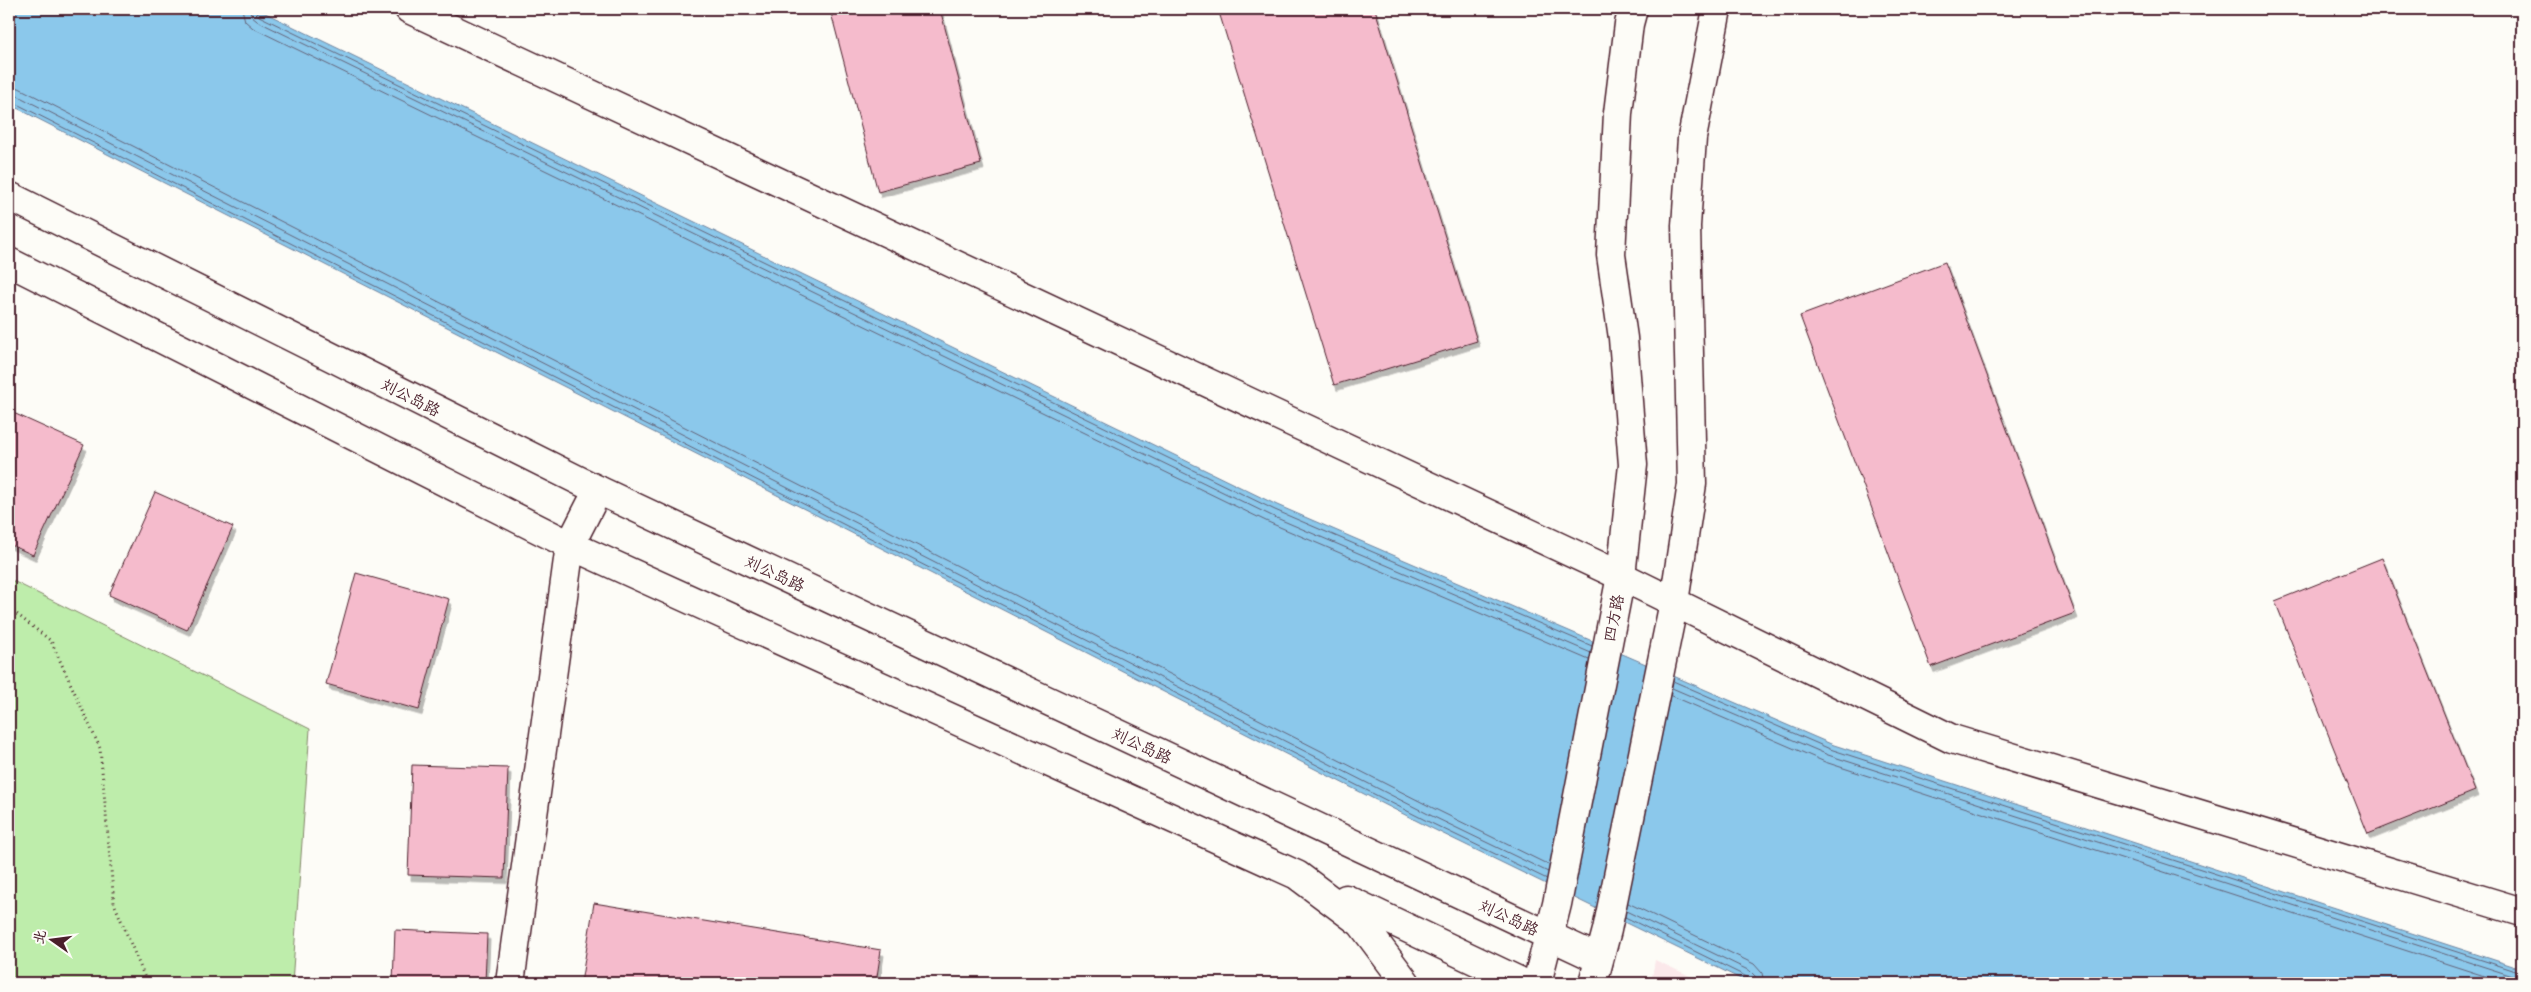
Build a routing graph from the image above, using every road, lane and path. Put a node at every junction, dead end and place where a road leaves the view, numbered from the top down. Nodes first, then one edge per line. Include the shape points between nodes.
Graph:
1 (409, 9) edge
2 (1633, 9) edge
3 (1717, 9) edge
4 (9, 196) edge
5 (9, 262) edge
6 (598, 490) junction
7 (570, 544) junction
8 (1621, 576) junction
9 (1674, 602) junction
10 (9, 608) edge
11 (1297, 875) junction
12 (1557, 904) joint
13 (2522, 912) edge
14 (1549, 936) junction
15 (1596, 971) edge
16 (146, 983) edge
17 (510, 983) edge
18 (1406, 983) edge
19 (1523, 983) edge
20 (1537, 983) edge

1 - 8 main road
2 - 8 main road, 四方路 via 1618,113 1611,255 1623,338 1633,465
3 - 9 main road via 1692,138 1686,226 1692,484
4 - 6 main road, 刘公岛路
5 - 7 main road
6 - 7 main road
6 - 14 main road, 刘公岛路
7 - 11 main road
7 - 17 main road
8 - 9 main road
8 - 12 main road, 四方路
9 - 13 main road via 1952,738
9 - 15 main road, 刘公岛路 via 1608,930
10 - 16 path via 51,641 100,748 114,903
11 - 18 main road via 1362,923
11 - 19 main road
12 - 14 main road, 刘公岛路
14 - 15 main road, 刘公岛路
14 - 20 main road, 刘公岛路

